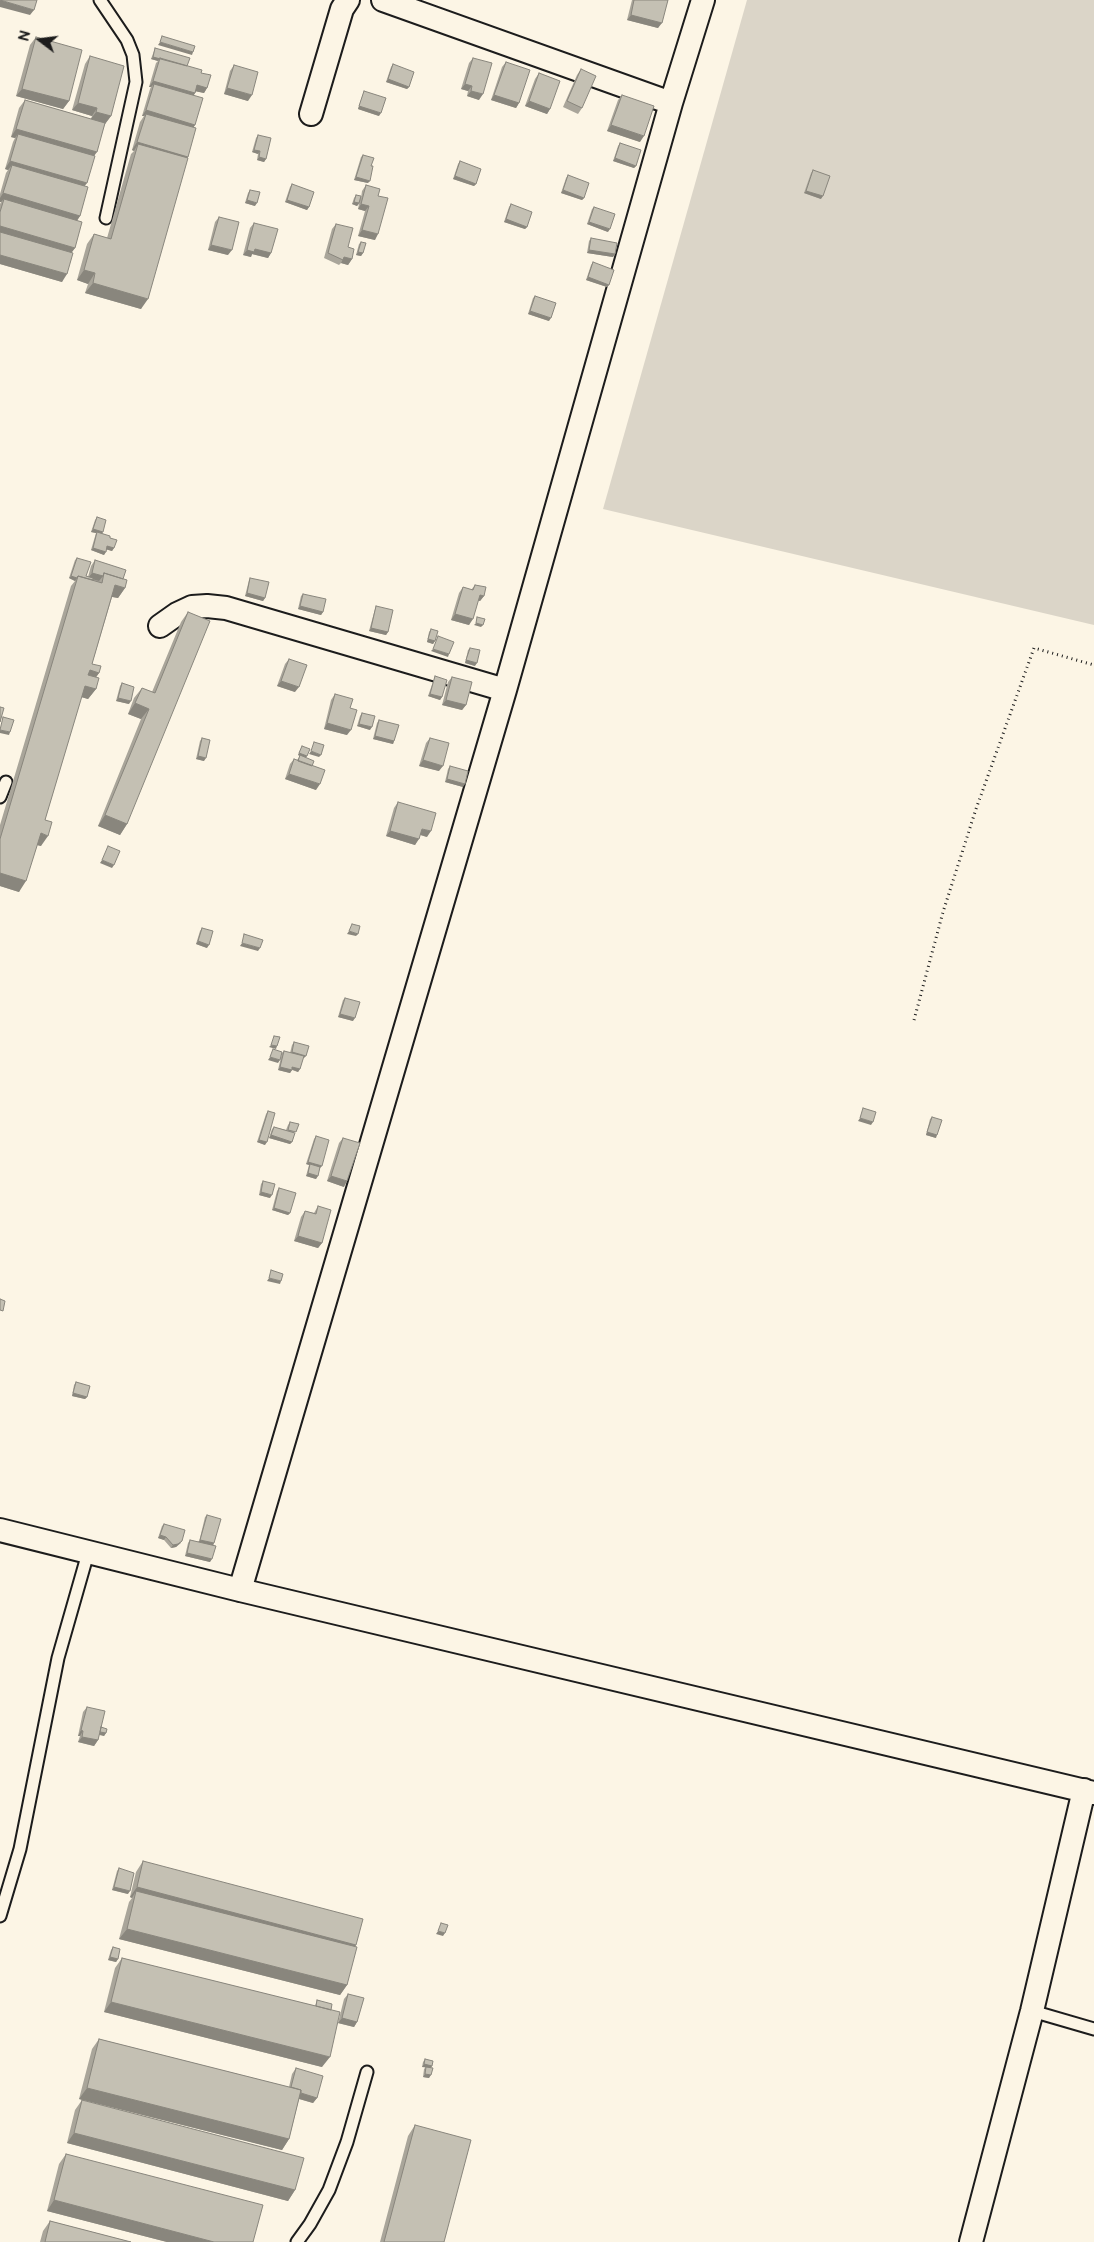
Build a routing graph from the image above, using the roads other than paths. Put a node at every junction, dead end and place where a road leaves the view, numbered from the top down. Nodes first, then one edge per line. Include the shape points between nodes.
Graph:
1 (100, 0) edge
2 (348, 0) edge
3 (383, 0) edge
4 (703, 0) edge
5 (671, 103) junction
6 (311, 114) dead end
7 (106, 218) dead end
8 (160, 626) dead end
9 (505, 690) junction
10 (6, 782) dead end
11 (0, 797) edge
12 (0, 1530) edge
13 (88, 1552) junction
14 (240, 1590) junction
15 (1089, 1792) edge
16 (0, 1916) edge
17 (1032, 2011) junction
18 (1094, 2029) edge
19 (367, 2072) dead end
20 (297, 2242) edge
21 (971, 2242) edge

1 - 7 lane via 127,40 133,55 136,82
2 - 6 street via 342,9
3 - 5 street
4 - 5 street
5 - 9 street
8 - 9 street via 192,607 226,608
9 - 14 street
10 - 11 lane
12 - 13 street
13 - 14 street
13 - 16 lane via 58,1658 24,1832
14 - 15 street
15 - 17 street
17 - 18 lane
17 - 21 street
19 - 20 lane via 330,2190

